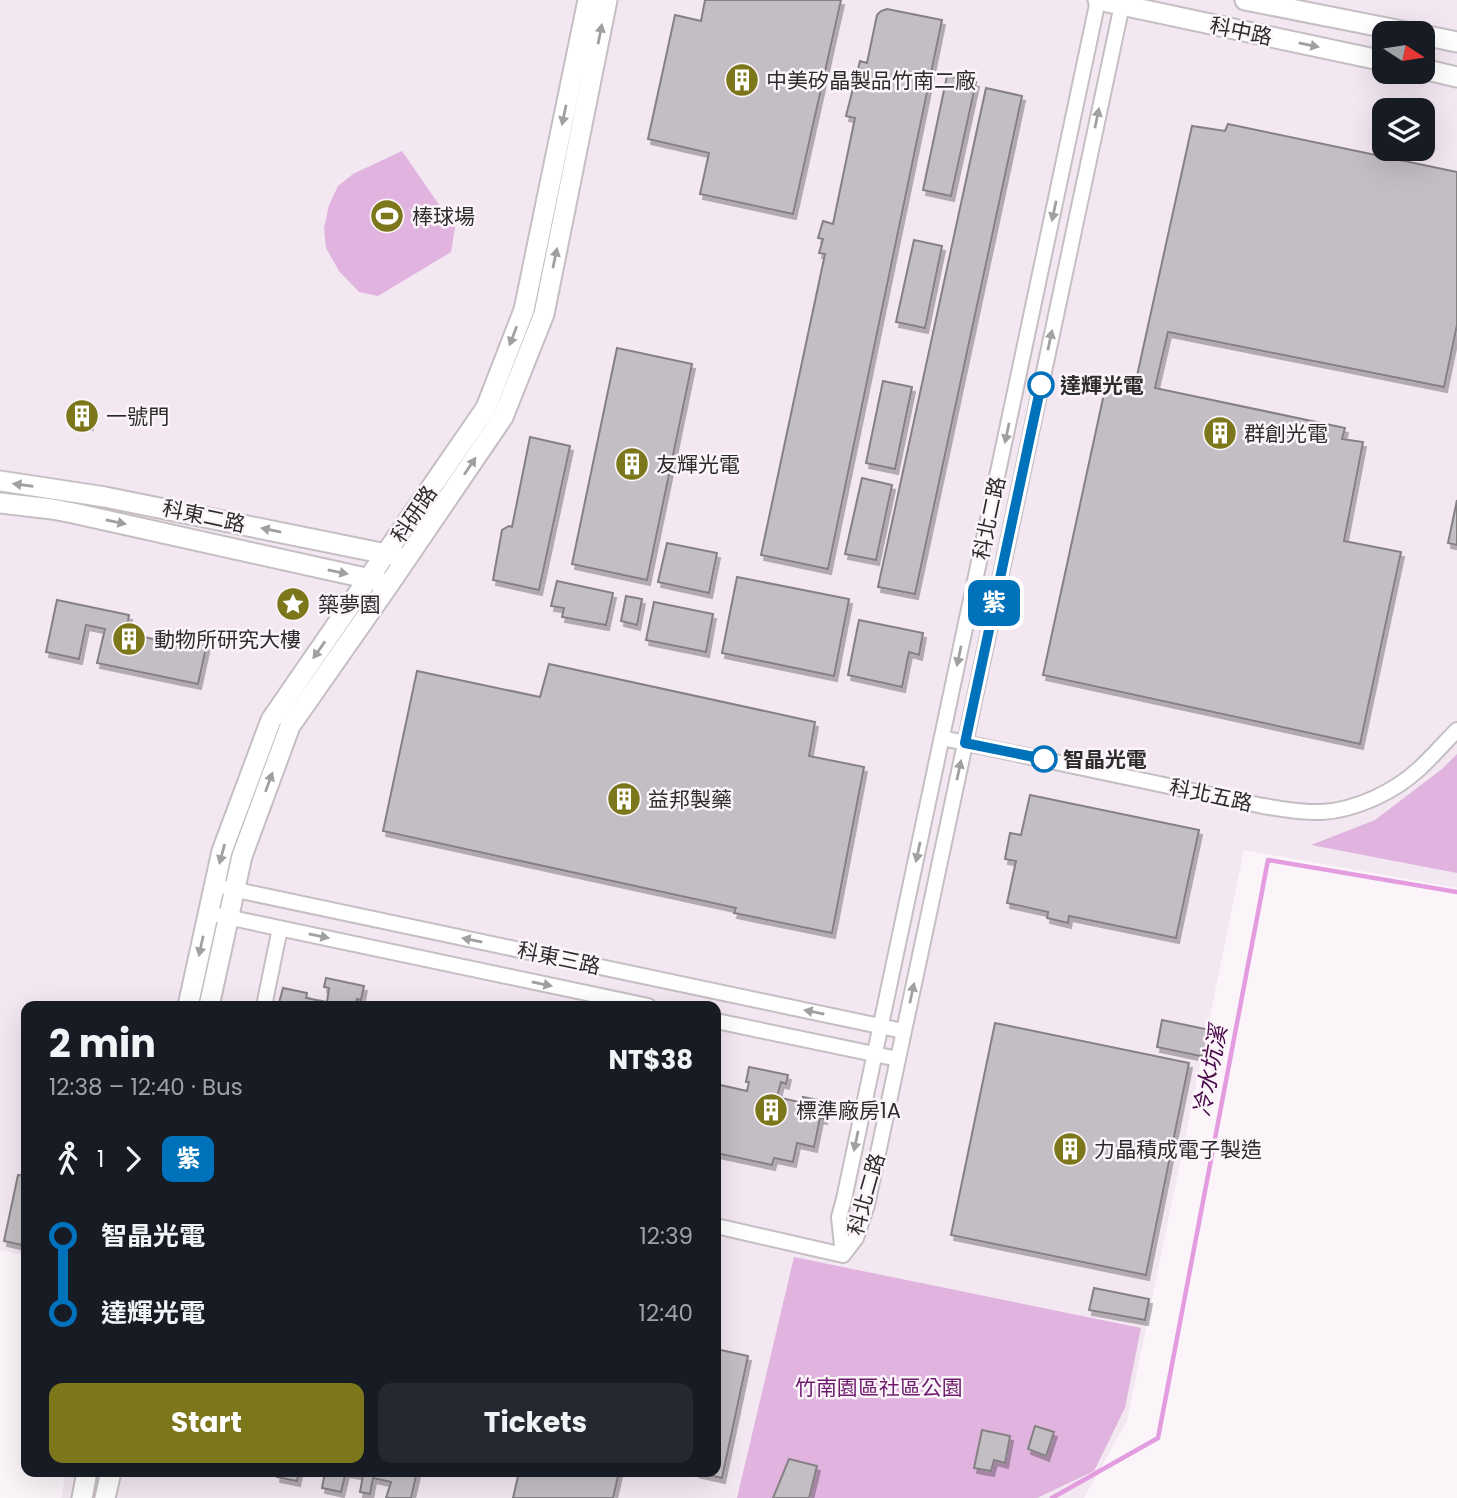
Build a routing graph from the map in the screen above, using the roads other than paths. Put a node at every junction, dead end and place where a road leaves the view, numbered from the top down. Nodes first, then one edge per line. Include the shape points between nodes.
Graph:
1 (588, 0) edge
2 (607, 0) edge
3 (1098, 0) edge
4 (1245, 0) edge
5 (1122, 3) edge
6 (1372, 25) edge
7 (1435, 37) edge
8 (1457, 42) edge
9 (1372, 58) edge
10 (1435, 72) edge
11 (1457, 77) edge
12 (0, 481) edge
13 (78, 492) junction
14 (0, 503) edge
15 (181, 511) junction
16 (74, 513) junction
17 (176, 536) junction
18 (386, 554) junction
19 (408, 558) junction
20 (369, 579) junction
21 (390, 583) junction
22 (1457, 730) edge
23 (942, 738) junction
24 (965, 743) junction
25 (214, 885) junction
26 (235, 889) junction
27 (208, 913) junction
28 (228, 917) junction
29 (280, 928) junction
30 (189, 1001) edge
31 (210, 1001) edge
32 (265, 1001) edge
33 (624, 1001) edge
34 (721, 1022) edge
35 (881, 1027) junction
36 (904, 1031) junction
37 (875, 1055) junction
38 (898, 1059) junction
39 (721, 1227) edge
40 (843, 1255) junction
41 (86, 1477) edge
42 (110, 1477) edge
43 (82, 1498) edge
44 (105, 1498) edge

1 -> 18 street, 科研路 via 524,310 486,408
19 -> 2 street, 科研路 via 503,417 544,314
3 - 5 street, 科中路
3 -> 23 street, 科北二路
4 - 6 street, 科中路
5 -> 9 street, 科中路
24 -> 5 street, 科北二路
7 - 8 street
10 - 11 street
13 -> 12 street, 科東二路
13 - 15 street, 科東二路
13 - 16 street
14 - 16 street, 科東二路
15 - 17 street
18 -> 15 street, 科東二路
16 -> 17 street, 科東二路
17 -> 20 street, 科東二路
18 - 19 street, 科東二路
18 - 20 street, 科研路
19 - 21 street, 科研路
20 - 21 street, 科東二路
20 -> 25 street, 科研路 via 271,720 222,851
26 -> 21 street, 科研路 via 242,856 290,726
22 - 24 street, 科北五路 via 1397,785 1356,806 1323,812 1263,806
23 - 24 street, 科北五路
23 -> 35 street, 科北二路
36 -> 24 street, 科北二路
25 - 26 street, 科東三路
25 - 27 street, 科研路
26 - 28 street, 科研路
35 -> 26 street, 科東三路
27 - 28 street, 科東三路
27 -> 30 street, 科研路
28 - 29 street, 科東三路
28 - 31 street, 科研路
29 - 32 street
29 -> 33 street, 科東三路
34 - 37 street
35 - 36 street, 科東三路
35 - 37 street, 科北二路
36 - 38 street, 科北二路
37 - 38 street
37 -> 40 street, 科北二路 via 839,1217
38 - 40 street, 科北二路 via 862,1222
39 - 40 street
41 - 43 street
42 - 44 street

